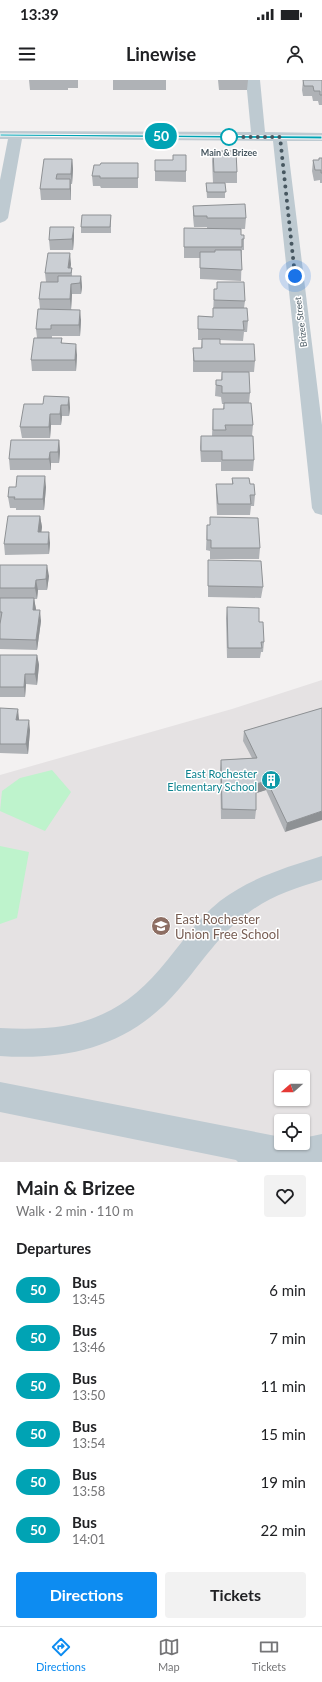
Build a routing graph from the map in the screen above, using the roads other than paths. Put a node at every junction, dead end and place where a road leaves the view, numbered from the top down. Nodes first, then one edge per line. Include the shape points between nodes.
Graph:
1 (254, 80) edge
2 (0, 135) edge
3 (16, 135) junction
4 (258, 137) junction
5 (280, 137) junction
6 (322, 137) edge
7 (0, 218) edge
8 (322, 508) edge
9 (322, 868) edge
10 (0, 1042) edge
11 (0, 1097) edge
12 (322, 1149) edge
13 (251, 1154) edge

1 - 4 street
2 - 3 street
3 - 4 street
3 - 7 street
4 - 5 street
5 - 6 street
5 - 8 street, Brizee Street
9 - 10 street via 250,894 206,934 143,1007 122,1021 91,1035 61,1042 23,1045
11 - 13 street
12 - 13 street via 315,1152

